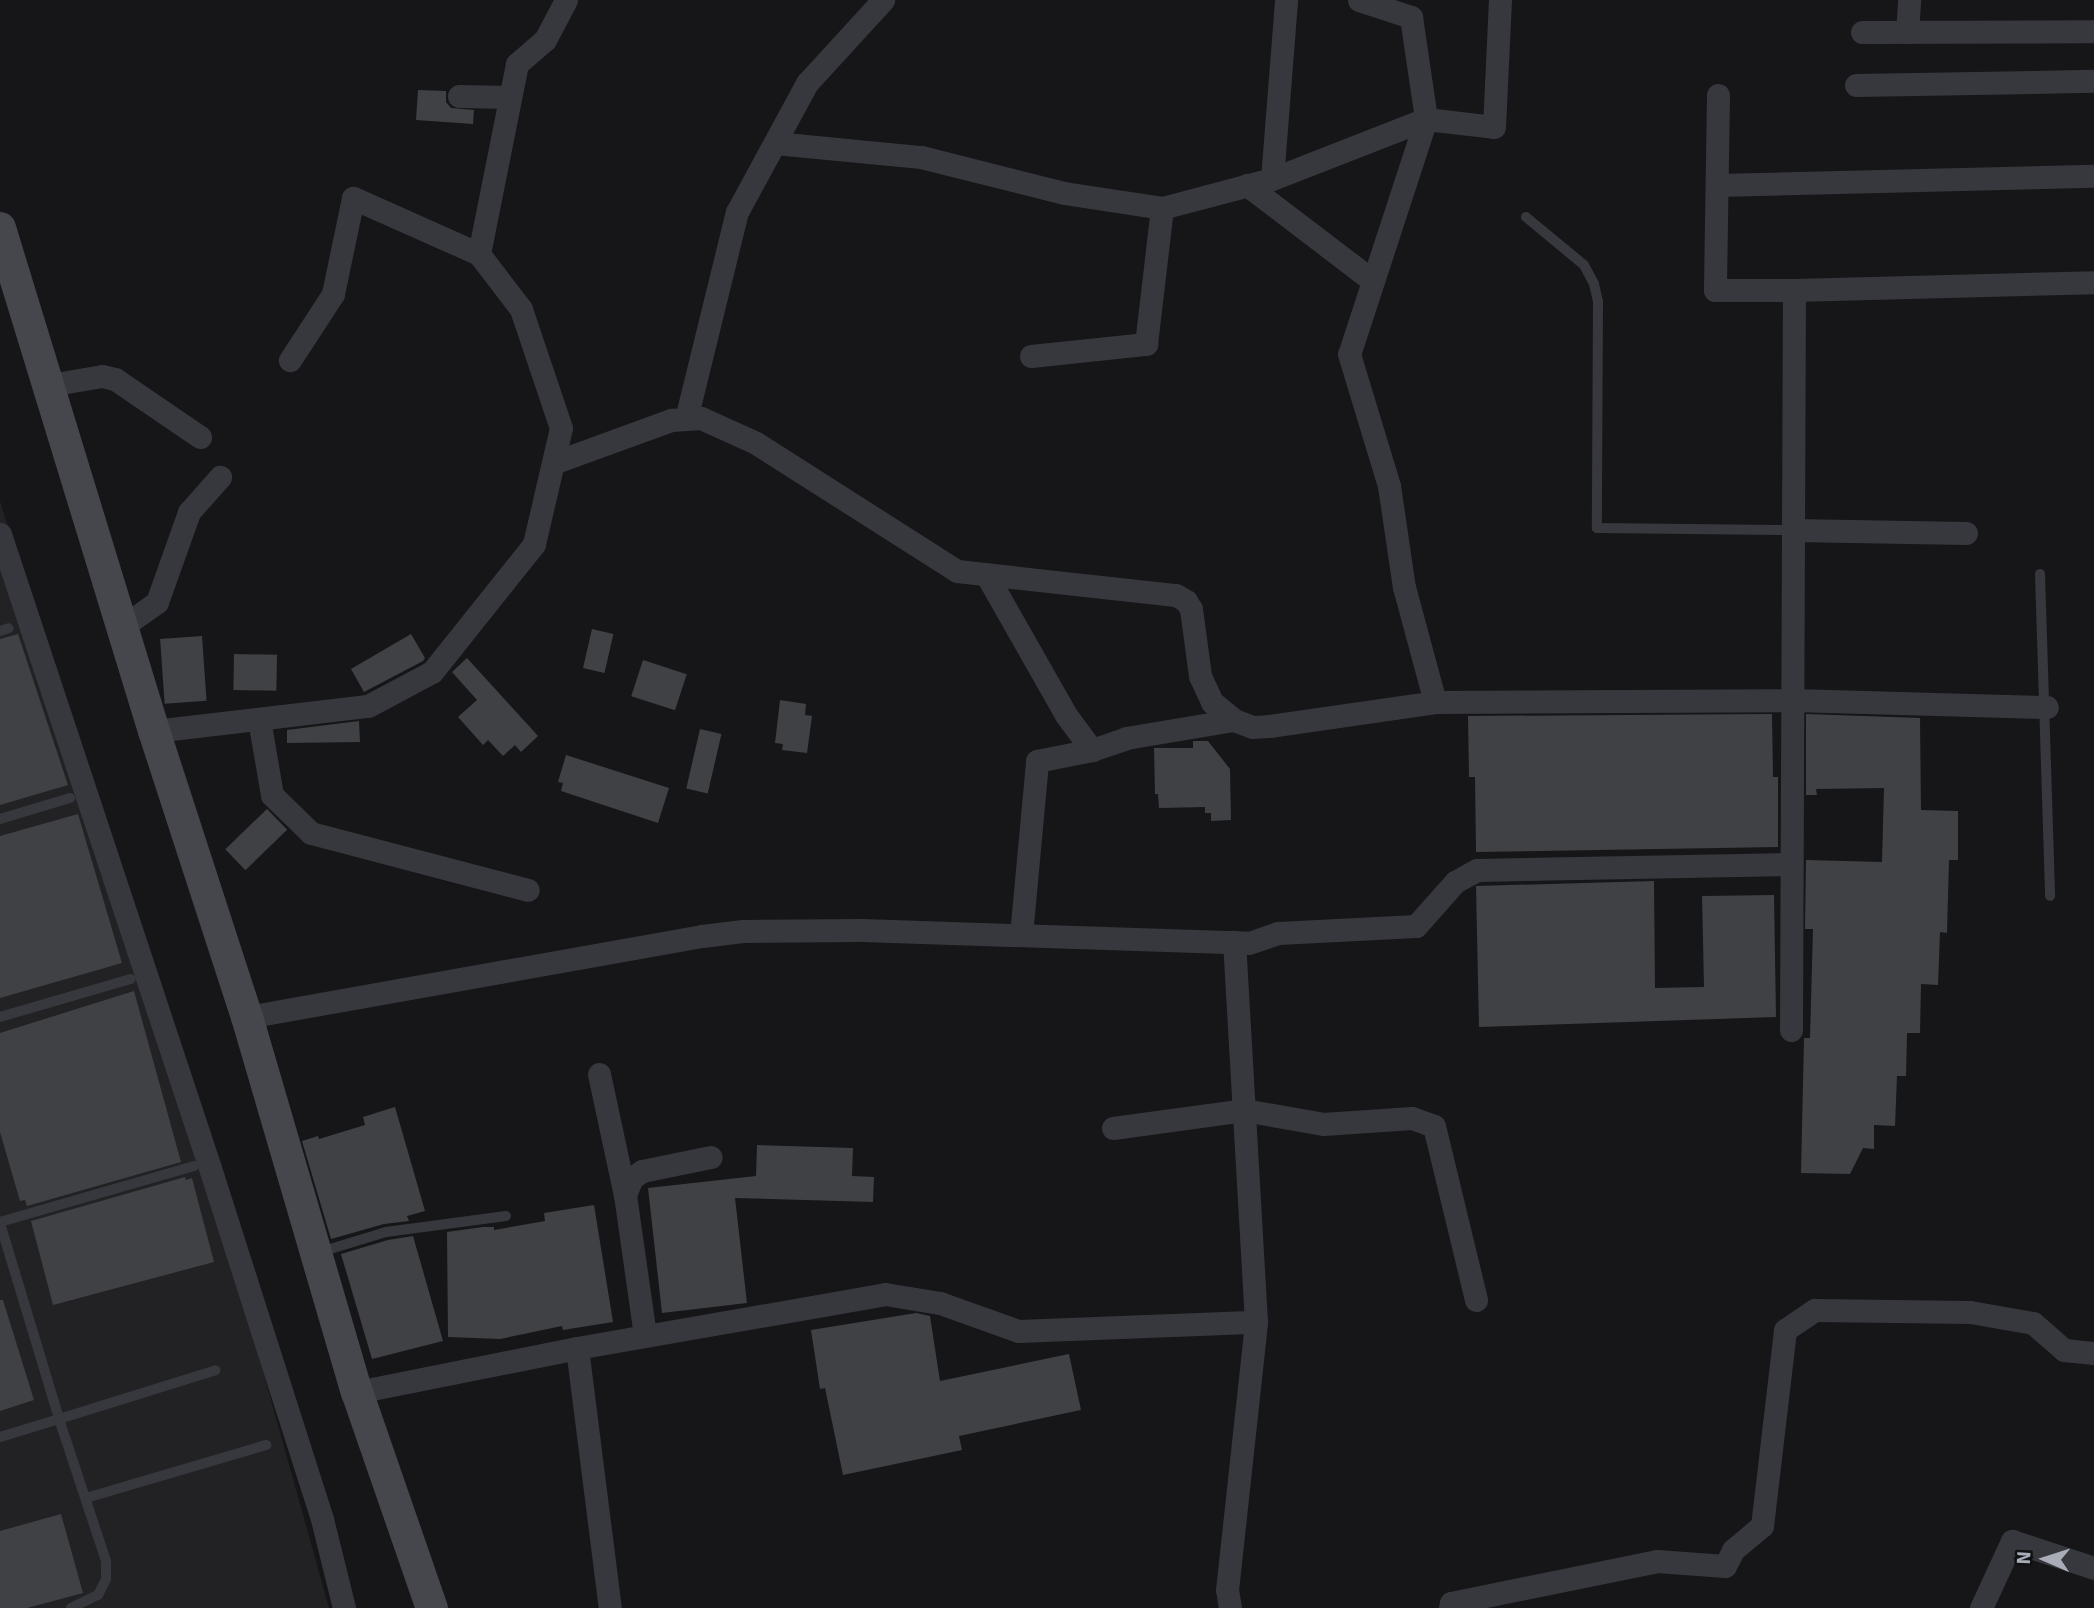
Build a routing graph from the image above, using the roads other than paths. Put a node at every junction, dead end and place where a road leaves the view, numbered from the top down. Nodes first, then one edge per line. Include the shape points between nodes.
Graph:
1 (566, 0) edge
2 (883, 0) edge
3 (1286, 0) edge
4 (1359, 0) edge
5 (1500, 0) edge
6 (1909, 0) edge
7 (2094, 31) edge
8 (1862, 32) dead end
9 (1908, 32) junction
10 (2094, 81) edge
11 (1856, 85) dead end
12 (458, 96) dead end
13 (1718, 96) dead end
14 (510, 97) junction
15 (1426, 119) junction
16 (775, 143) junction
17 (2094, 177) edge
18 (1272, 179) junction
19 (1717, 185) junction
20 (1247, 186) junction
21 (1162, 208) junction
22 (1526, 217) dead end
23 (0, 228) edge
24 (479, 254) junction
25 (1373, 281) junction
26 (2094, 282) edge
27 (1794, 290) junction
28 (1031, 356) dead end
29 (290, 360) dead end
30 (49, 385) junction
31 (686, 419) junction
32 (200, 437) dead end
33 (553, 463) junction
34 (220, 477) dead end
35 (1793, 530) junction
36 (1966, 533) dead end
37 (0, 534) edge
38 (2040, 574) dead end
39 (986, 575) junction
40 (122, 627) junction
41 (1793, 700) junction
42 (1435, 702) junction
43 (2047, 707) junction
44 (259, 719) junction
45 (1234, 720) junction
46 (154, 732) junction
47 (1092, 750) junction
48 (70, 798) dead end
49 (0, 819) edge
50 (1791, 864) junction
51 (528, 890) dead end
52 (2050, 896) dead end
53 (1021, 934) junction
54 (1234, 942) junction
55 (131, 979) dead end
56 (0, 1017) edge
57 (247, 1017) junction
58 (1791, 1030) dead end
59 (599, 1074) dead end
60 (1244, 1110) junction
61 (1113, 1128) dead end
62 (710, 1157) dead end
63 (194, 1166) dead end
64 (625, 1195) junction
65 (506, 1216) dead end
66 (0, 1222) edge
67 (317, 1253) junction
68 (1476, 1300) dead end
69 (1256, 1322) junction
70 (645, 1336) junction
71 (577, 1348) junction
72 (2094, 1353) edge
73 (216, 1370) dead end
74 (357, 1392) junction
75 (59, 1419) junction
76 (0, 1437) edge
77 (266, 1445) dead end
78 (86, 1498) junction
79 (2094, 1568) edge
80 (98, 1595) junction
81 (71, 1608) edge
82 (102, 1608) edge
83 (344, 1608) edge
84 (432, 1608) edge
85 (610, 1608) edge
86 (1230, 1608) edge
87 (1450, 1608) edge
88 (1981, 1608) edge

1 - 14 street via 545,40 516,64
2 - 16 street via 807,83
3 - 18 street
4 - 15 street via 1411,17
5 - 15 street via 1494,127
6 - 9 street
7 - 9 street
8 - 9 street
10 - 11 street
12 - 14 street
13 - 19 street
14 - 24 street
15 - 18 street
15 - 25 street
16 - 21 street via 921,157 1064,193
16 - 31 street via 737,212
17 - 19 street
18 - 20 street
19 - 27 street via 1715,290
20 - 21 street
20 - 25 street
21 - 28 street via 1146,344
22 - 35 lane via 1584,265 1594,284 1598,310 1597,528
23 - 30 street
24 - 29 street via 353,198 333,294
24 - 33 street via 521,309 561,428
25 - 42 street via 1349,354 1389,486 1404,587
26 - 27 street
27 - 35 street
30 - 32 street via 102,376 115,379
30 - 40 street
31 - 33 street via 671,420
31 - 39 street via 701,418 755,443 957,571
33 - 44 street via 534,544 432,672 368,706
34 - 40 street via 189,512 157,603
35 - 36 street
35 - 41 street
37 - 83 street via 219,1195 322,1519
38 - 43 lane
39 - 45 street via 1175,595 1186,601 1200,676 1212,702
39 - 47 street via 1066,715
40 - 46 street
41 - 42 street
41 - 43 street
41 - 50 street
42 - 45 street via 1269,726 1252,727
43 - 52 lane
44 - 46 street
44 - 51 street via 272,795 312,833
45 - 47 street via 1126,738
46 - 57 street
47 - 53 street via 1037,761
48 - 49 lane
50 - 54 street via 1477,870 1455,882 1416,926 1278,933 1249,943
50 - 58 street
53 - 54 street
53 - 57 street via 729,933
54 - 60 street
55 - 56 lane
57 - 67 street
59 - 64 street
60 - 61 street
60 - 68 street via 1323,1124 1412,1118 1434,1126
60 - 69 street
62 - 64 street via 642,1171 632,1178
63 - 66 lane
64 - 70 street
65 - 67 lane via 386,1232
66 - 75 lane
67 - 74 street
69 - 70 street via 1018,1331 940,1303 885,1294
69 - 86 street via 1227,1590
70 - 71 street
71 - 74 street
71 - 85 street
72 - 87 street via 2064,1350 2033,1323 1970,1311 1815,1310 1785,1330 1762,1526 1733,1550 1725,1566 1657,1561 1451,1603
73 - 75 lane
74 - 84 street
75 - 76 lane
75 - 78 lane
77 - 78 lane
78 - 80 lane via 106,1561 106,1579
79 - 88 street via 2012,1541
80 - 81 lane
80 - 82 lane

